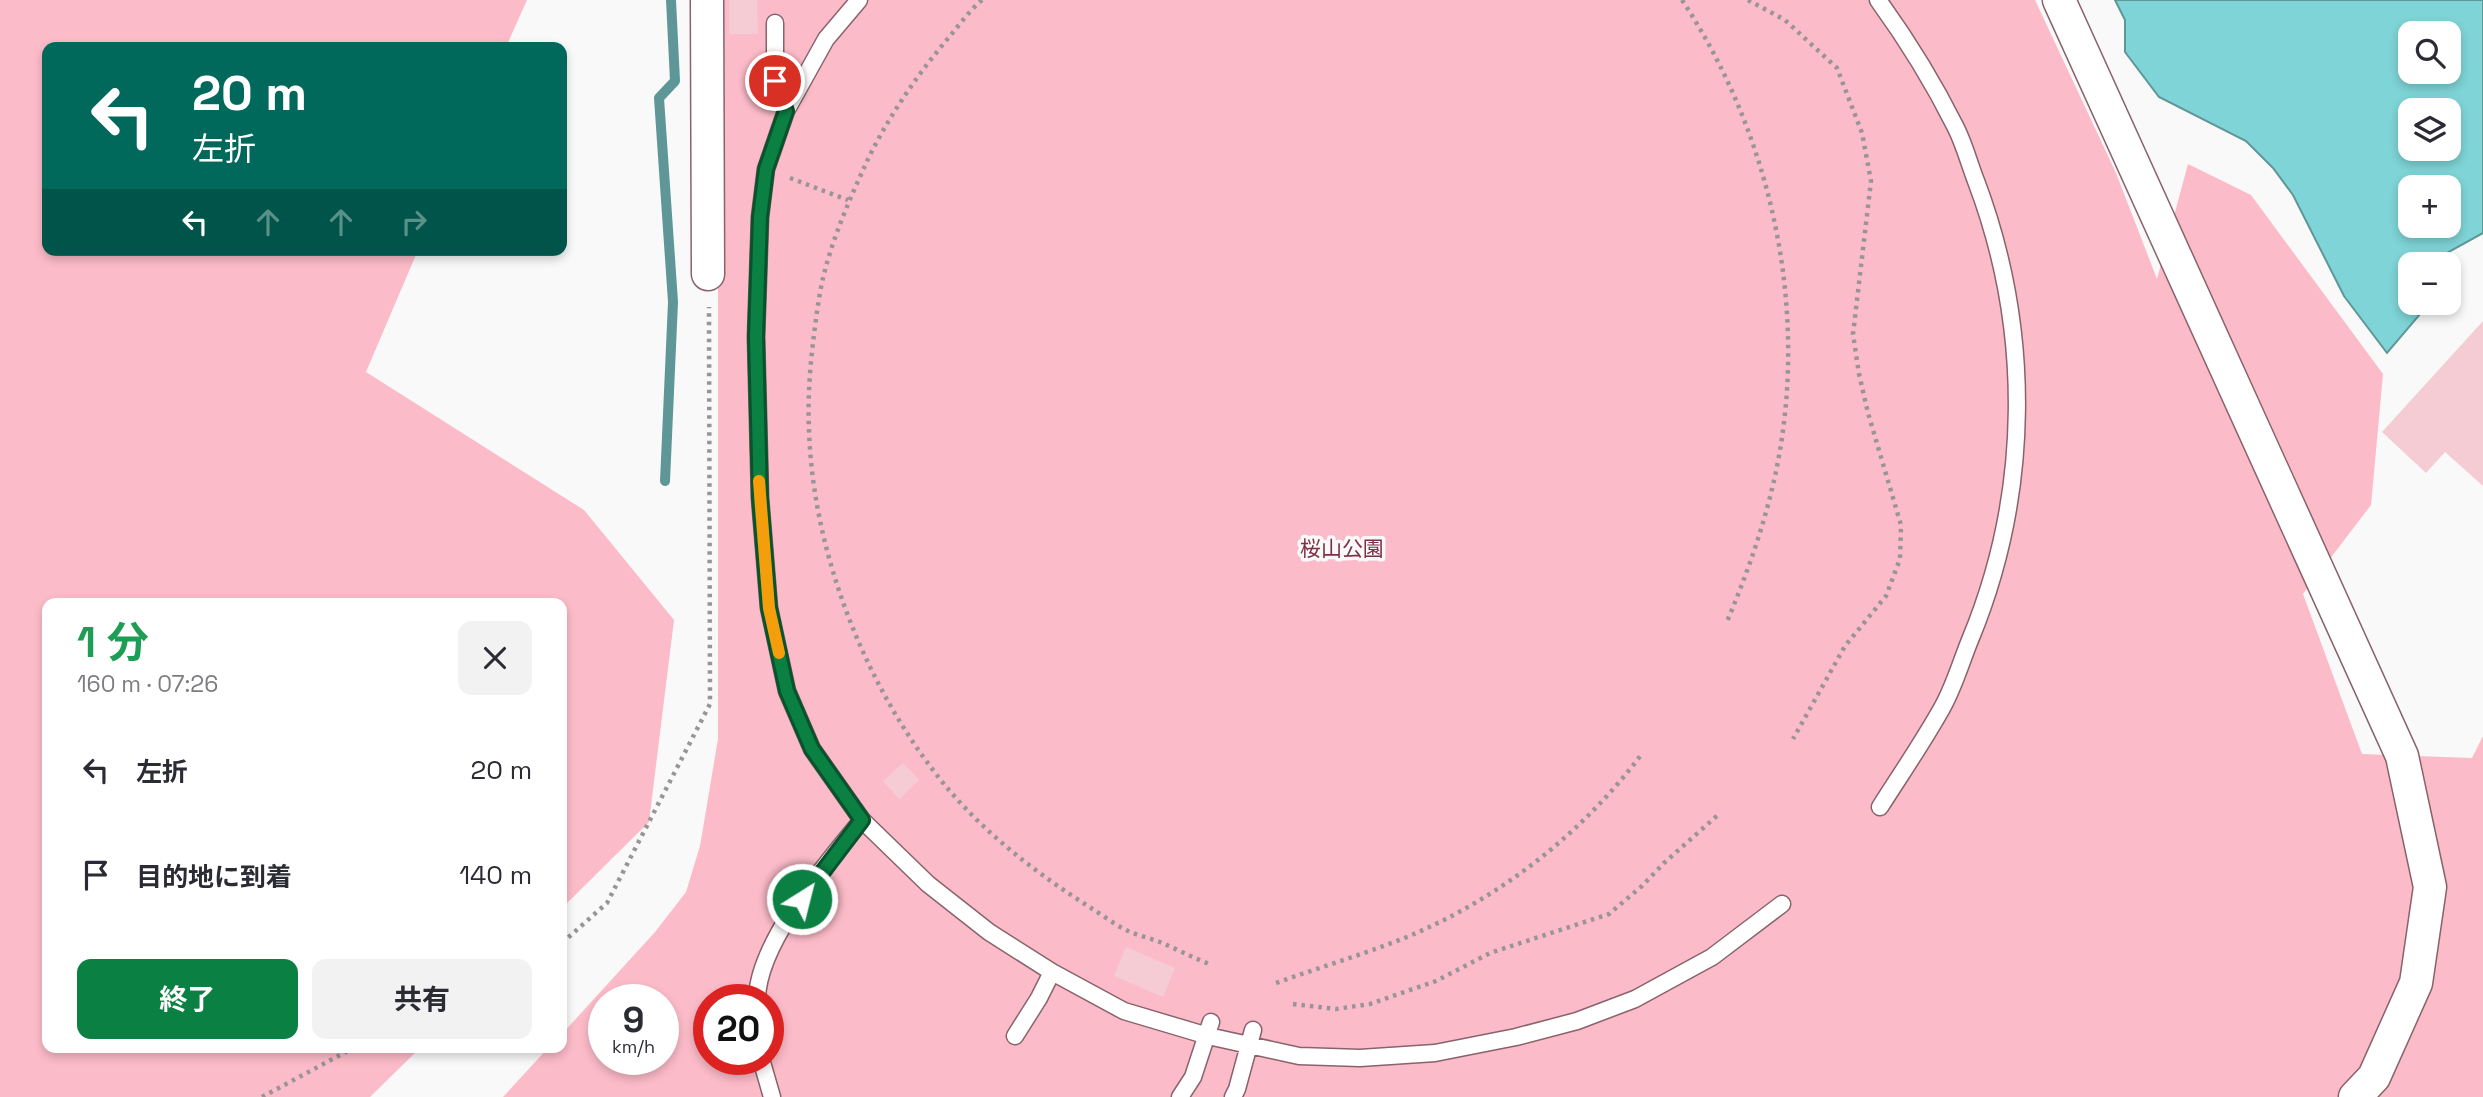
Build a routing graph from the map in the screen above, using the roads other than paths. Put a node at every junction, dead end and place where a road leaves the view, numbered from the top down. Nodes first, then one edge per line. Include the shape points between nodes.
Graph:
1 (707, 0) edge
2 (859, 0) edge
3 (1878, 0) edge
4 (2059, 0) edge
5 (775, 23) dead end
6 (786, 111) junction
7 (708, 274) road end
8 (1880, 807) dead end
9 (862, 820) junction
10 (1782, 904) dead end
11 (1052, 972) junction
12 (757, 984) edge
13 (1209, 1029) junction
14 (1015, 1036) dead end
15 (1251, 1038) junction
16 (766, 1075) edge
17 (773, 1097) edge
18 (1180, 1097) edge
19 (1233, 1097) edge
20 (2355, 1097) edge

1 - 7 street
2 - 6 lane via 826,39
3 - 8 lane via 1921,64 1956,129 1990,217 2008,291 2019,408 2013,486 2001,551 1983,610 1943,707
4 - 20 street via 2402,756 2430,887 2416,983 2374,1077
5 - 6 lane via 775,81
6 - 9 lane via 766,169 760,217 756,337 760,498 769,608 787,691 812,749
9 - 11 lane via 968,916
9 - 12 lane via 788,919
10 - 15 lane via 1712,957 1635,999 1516,1037 1435,1054 1360,1058 1299,1056
11 - 13 lane via 1124,1011
11 - 14 lane
13 - 15 lane
13 - 18 lane via 1194,1077
15 - 19 lane
16 - 17 lane

